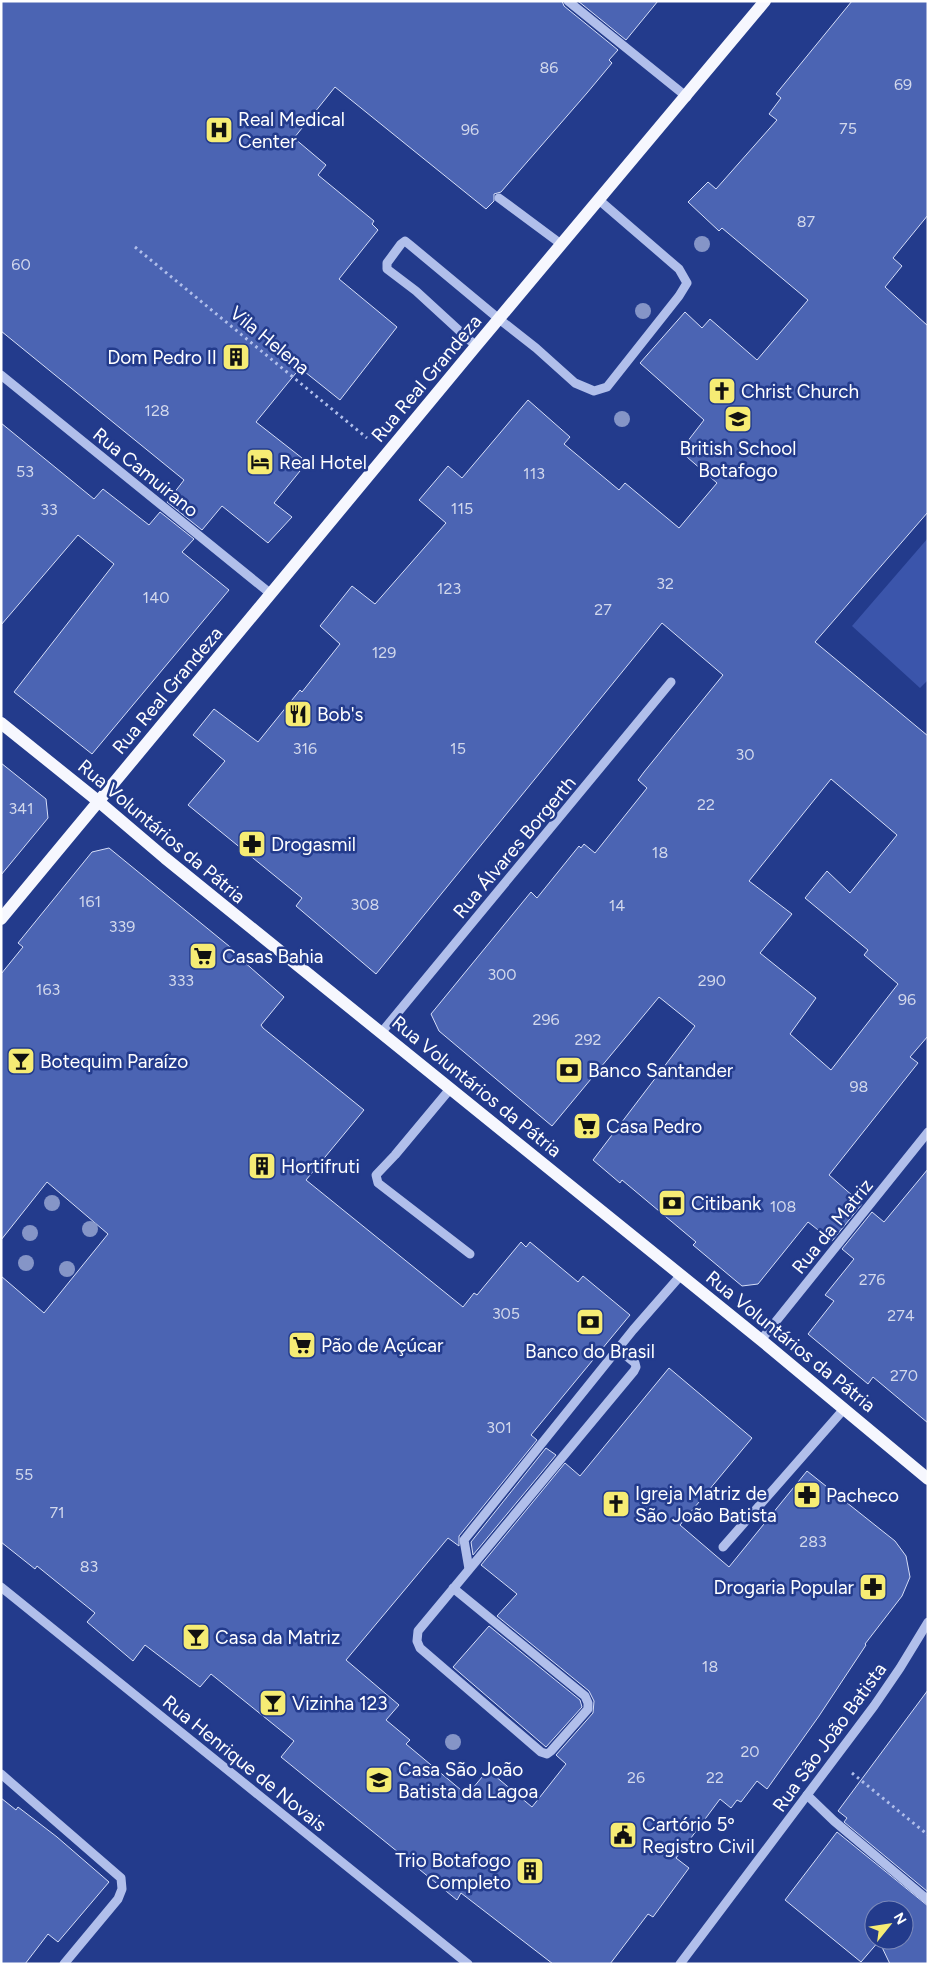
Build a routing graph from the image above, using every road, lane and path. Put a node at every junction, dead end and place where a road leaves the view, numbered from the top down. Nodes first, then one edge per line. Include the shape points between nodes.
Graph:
1 (568, 1) edge
2 (765, 1) edge
3 (687, 97) junction
4 (499, 198) dead end
5 (599, 200) junction
6 (561, 244) junction
7 (135, 247) dead end
8 (499, 320) junction
9 (476, 346) junction
10 (1, 375) edge
11 (386, 454) junction
12 (271, 594) junction
13 (672, 682) dead end
14 (1, 723) edge
15 (98, 801) junction
16 (1, 919) edge
17 (381, 1033) junction
18 (450, 1089) junction
19 (928, 1132) edge
20 (470, 1254) dead end
21 (681, 1275) junction
22 (761, 1340) junction
23 (618, 1349) junction
24 (844, 1409) junction
25 (928, 1479) edge
26 (723, 1547) dead end
27 (469, 1569) junction
28 (1, 1587) edge
29 (453, 1588) junction
30 (928, 1622) edge
31 (835, 1758) junction
32 (1, 1774) edge
33 (807, 1795) junction
34 (928, 1835) edge
35 (928, 1900) edge
36 (64, 1964) edge
37 (468, 1964) edge
38 (680, 1964) edge

1 - 3 street
2 - 3 main road, Rua Real Grandeza
3 - 5 main road, Rua Real Grandeza
4 - 6 street
5 - 6 main road, Rua Real Grandeza
5 - 8 street via 679,269 687,283 607,387 594,391 575,383
6 - 8 main road, Rua Real Grandeza
7 - 11 path, Vila Helena
8 - 9 main road, Rua Real Grandeza
8 - 9 street via 405,241 401,244 387,263 388,269
9 - 11 main road, Rua Real Grandeza
10 - 12 street, Rua Camuirano
11 - 12 main road, Rua Real Grandeza
12 - 15 main road, Rua Real Grandeza
13 - 17 street, Rua Álvares Borgerth
14 - 15 main road, Rua Voluntários da Pátria
15 - 16 main road, Rua Real Grandeza
15 - 17 main road, Rua Voluntários da Pátria
17 - 18 main road, Rua Voluntários da Pátria
18 - 20 street via 376,1174 376,1179
18 - 21 main road, Rua Voluntários da Pátria
19 - 22 street, Rua da Matriz
21 - 22 main road, Rua Voluntários da Pátria
21 - 23 street
22 - 24 main road, Rua Voluntários da Pátria
23 - 27 street via 464,1540
23 - 27 street via 635,1363 634,1371
24 - 25 main road, Rua Voluntários da Pátria
24 - 26 street
27 - 29 street
28 - 37 street, Rua Henrique de Novais
29 - 29 street via 418,1630 420,1648 546,1754 588,1709 585,1696
30 - 31 street, Rua São João Batista via 890,1684
31 - 33 street, Rua São João Batista
31 - 34 path
32 - 36 street via 121,1878 122,1889 118,1899
33 - 35 street
33 - 38 street, Rua São João Batista

